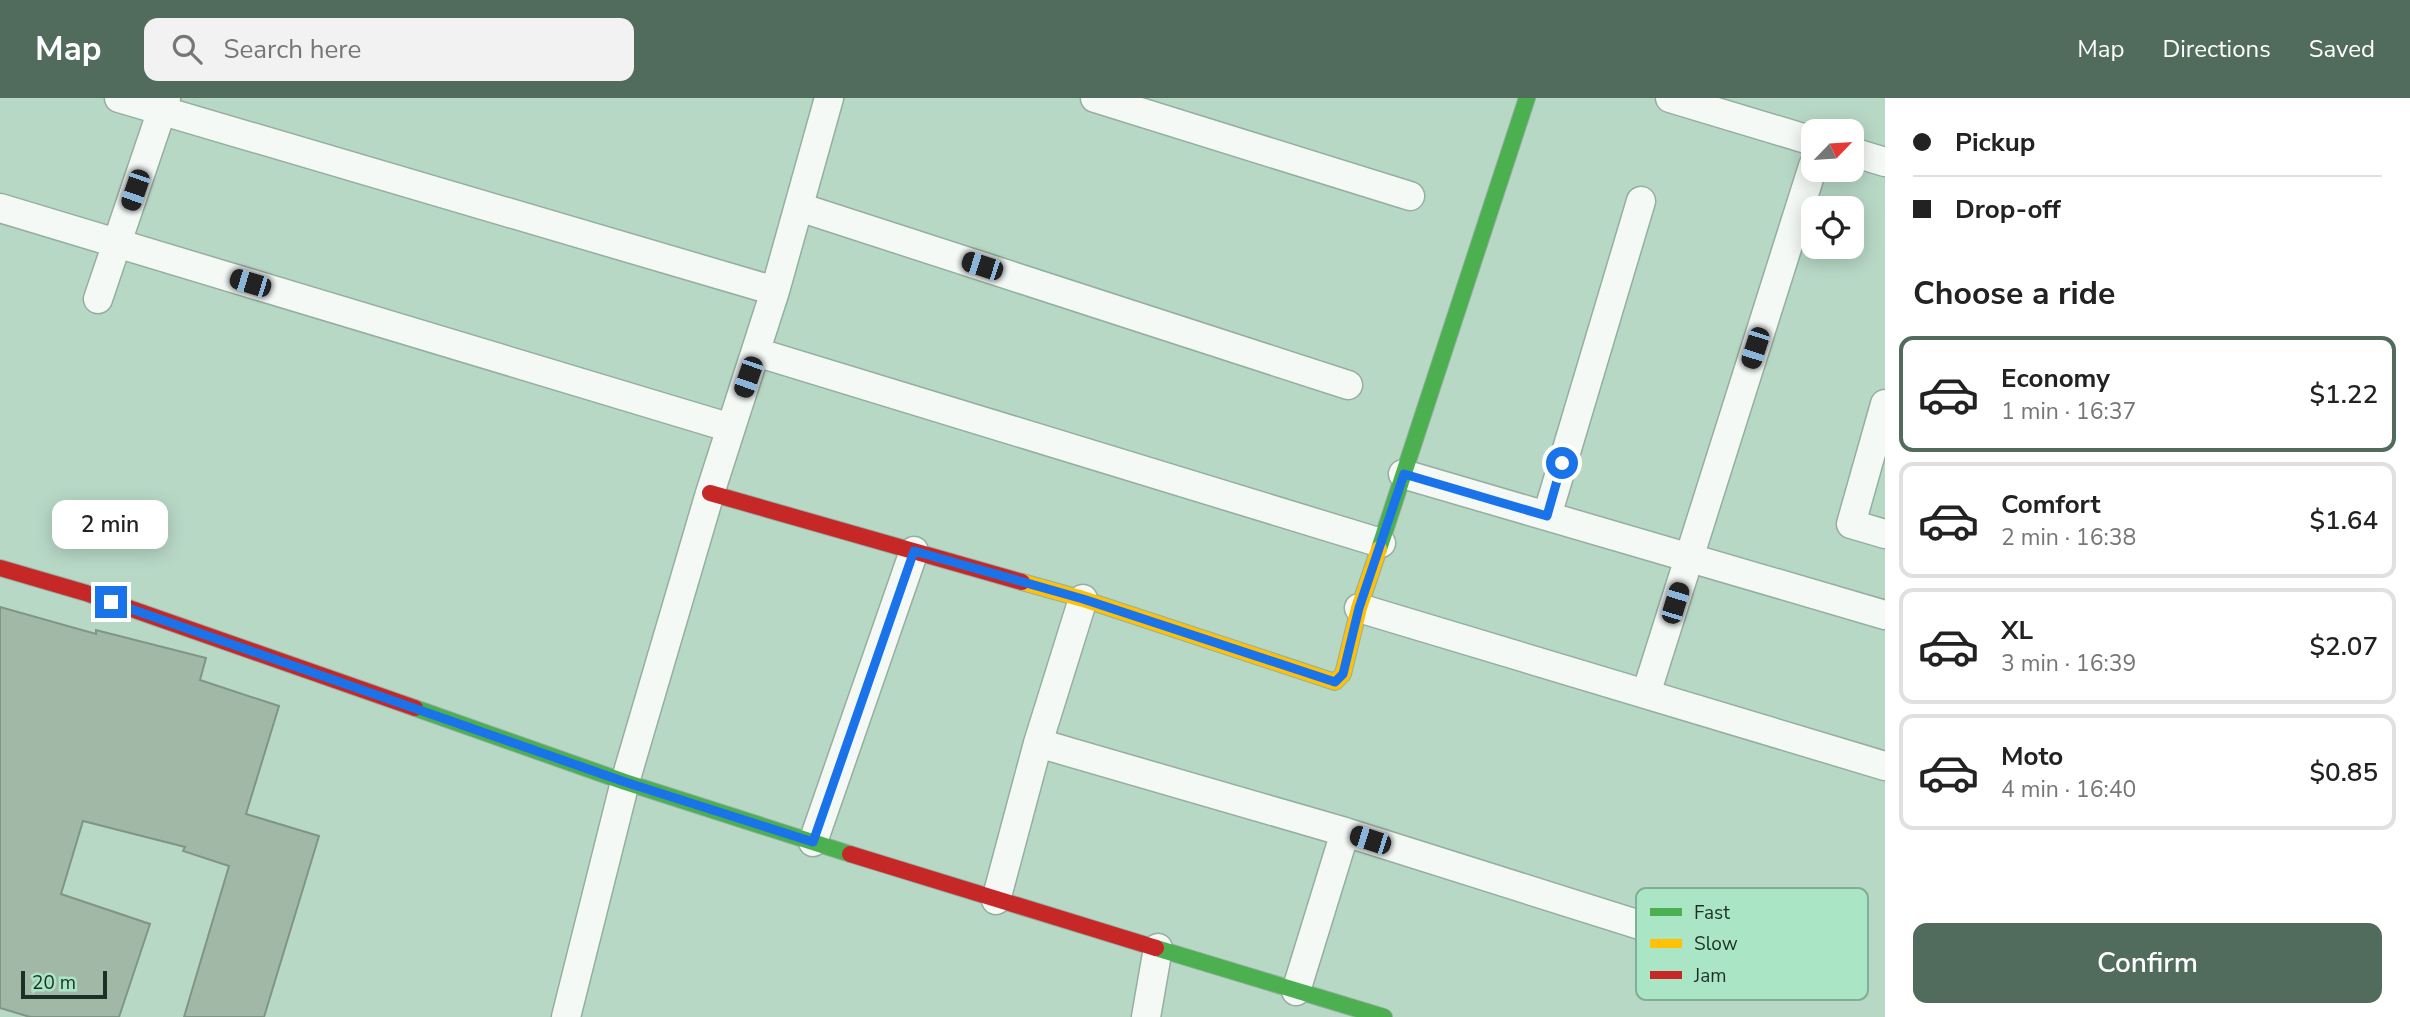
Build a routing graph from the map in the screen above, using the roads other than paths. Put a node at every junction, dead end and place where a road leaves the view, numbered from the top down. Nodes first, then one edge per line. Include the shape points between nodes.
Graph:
1 (119, 98) edge
2 (1095, 98) edge
3 (1527, 98) edge
4 (1670, 98) edge
5 (825, 99) edge
6 (164, 105) edge
7 (1801, 137) edge
8 (1864, 156) edge
9 (1885, 162) edge
10 (1808, 182) edge
11 (1410, 197) dead end
12 (1640, 201) dead end
13 (799, 207) junction
14 (0, 208) edge
15 (117, 243) junction
16 (775, 291) junction
17 (98, 299) dead end
18 (756, 352) junction
19 (1348, 386) dead end
20 (1885, 404) edge
21 (731, 428) junction
22 (1404, 474) junction
23 (710, 493) junction
24 (1547, 516) junction
25 (1885, 534) edge
26 (1381, 543) junction
27 (914, 551) junction
28 (1689, 557) junction
29 (0, 568) edge
30 (1083, 599) junction
31 (1359, 608) junction
32 (1885, 615) edge
33 (1646, 694) junction
34 (1038, 744) junction
35 (1885, 766) edge
36 (625, 782) junction
37 (1345, 832) junction
38 (813, 842) junction
39 (996, 900) junction
40 (1636, 924) edge
41 (1158, 948) junction
42 (1296, 991) junction
43 (566, 1017) edge
44 (1146, 1017) edge
45 (1384, 1017) edge

1 - 6 street
2 - 11 street
3 - 22 street
4 - 7 street
5 - 13 street
6 - 15 street
6 - 16 street
8 - 9 street
10 - 28 street
12 - 24 street
13 - 16 street
13 - 19 street
14 - 15 street
15 - 17 street
15 - 21 street
16 - 18 street
18 - 21 street
18 - 26 street
20 - 25 street via 1851,524
21 - 23 street
22 - 24 street
22 - 26 street
23 - 27 street
23 - 36 street
24 - 28 street
26 - 31 street
27 - 30 street
27 - 38 street
28 - 32 street
28 - 33 street
29 - 36 street via 86,593
30 - 31 street via 1335,682 1343,674
30 - 34 street
31 - 33 street
33 - 35 street
34 - 37 street
34 - 39 street
36 - 38 street
36 - 43 street
37 - 40 street
37 - 42 street
38 - 39 street
39 - 41 street
41 - 42 street
41 - 44 street
42 - 45 street

